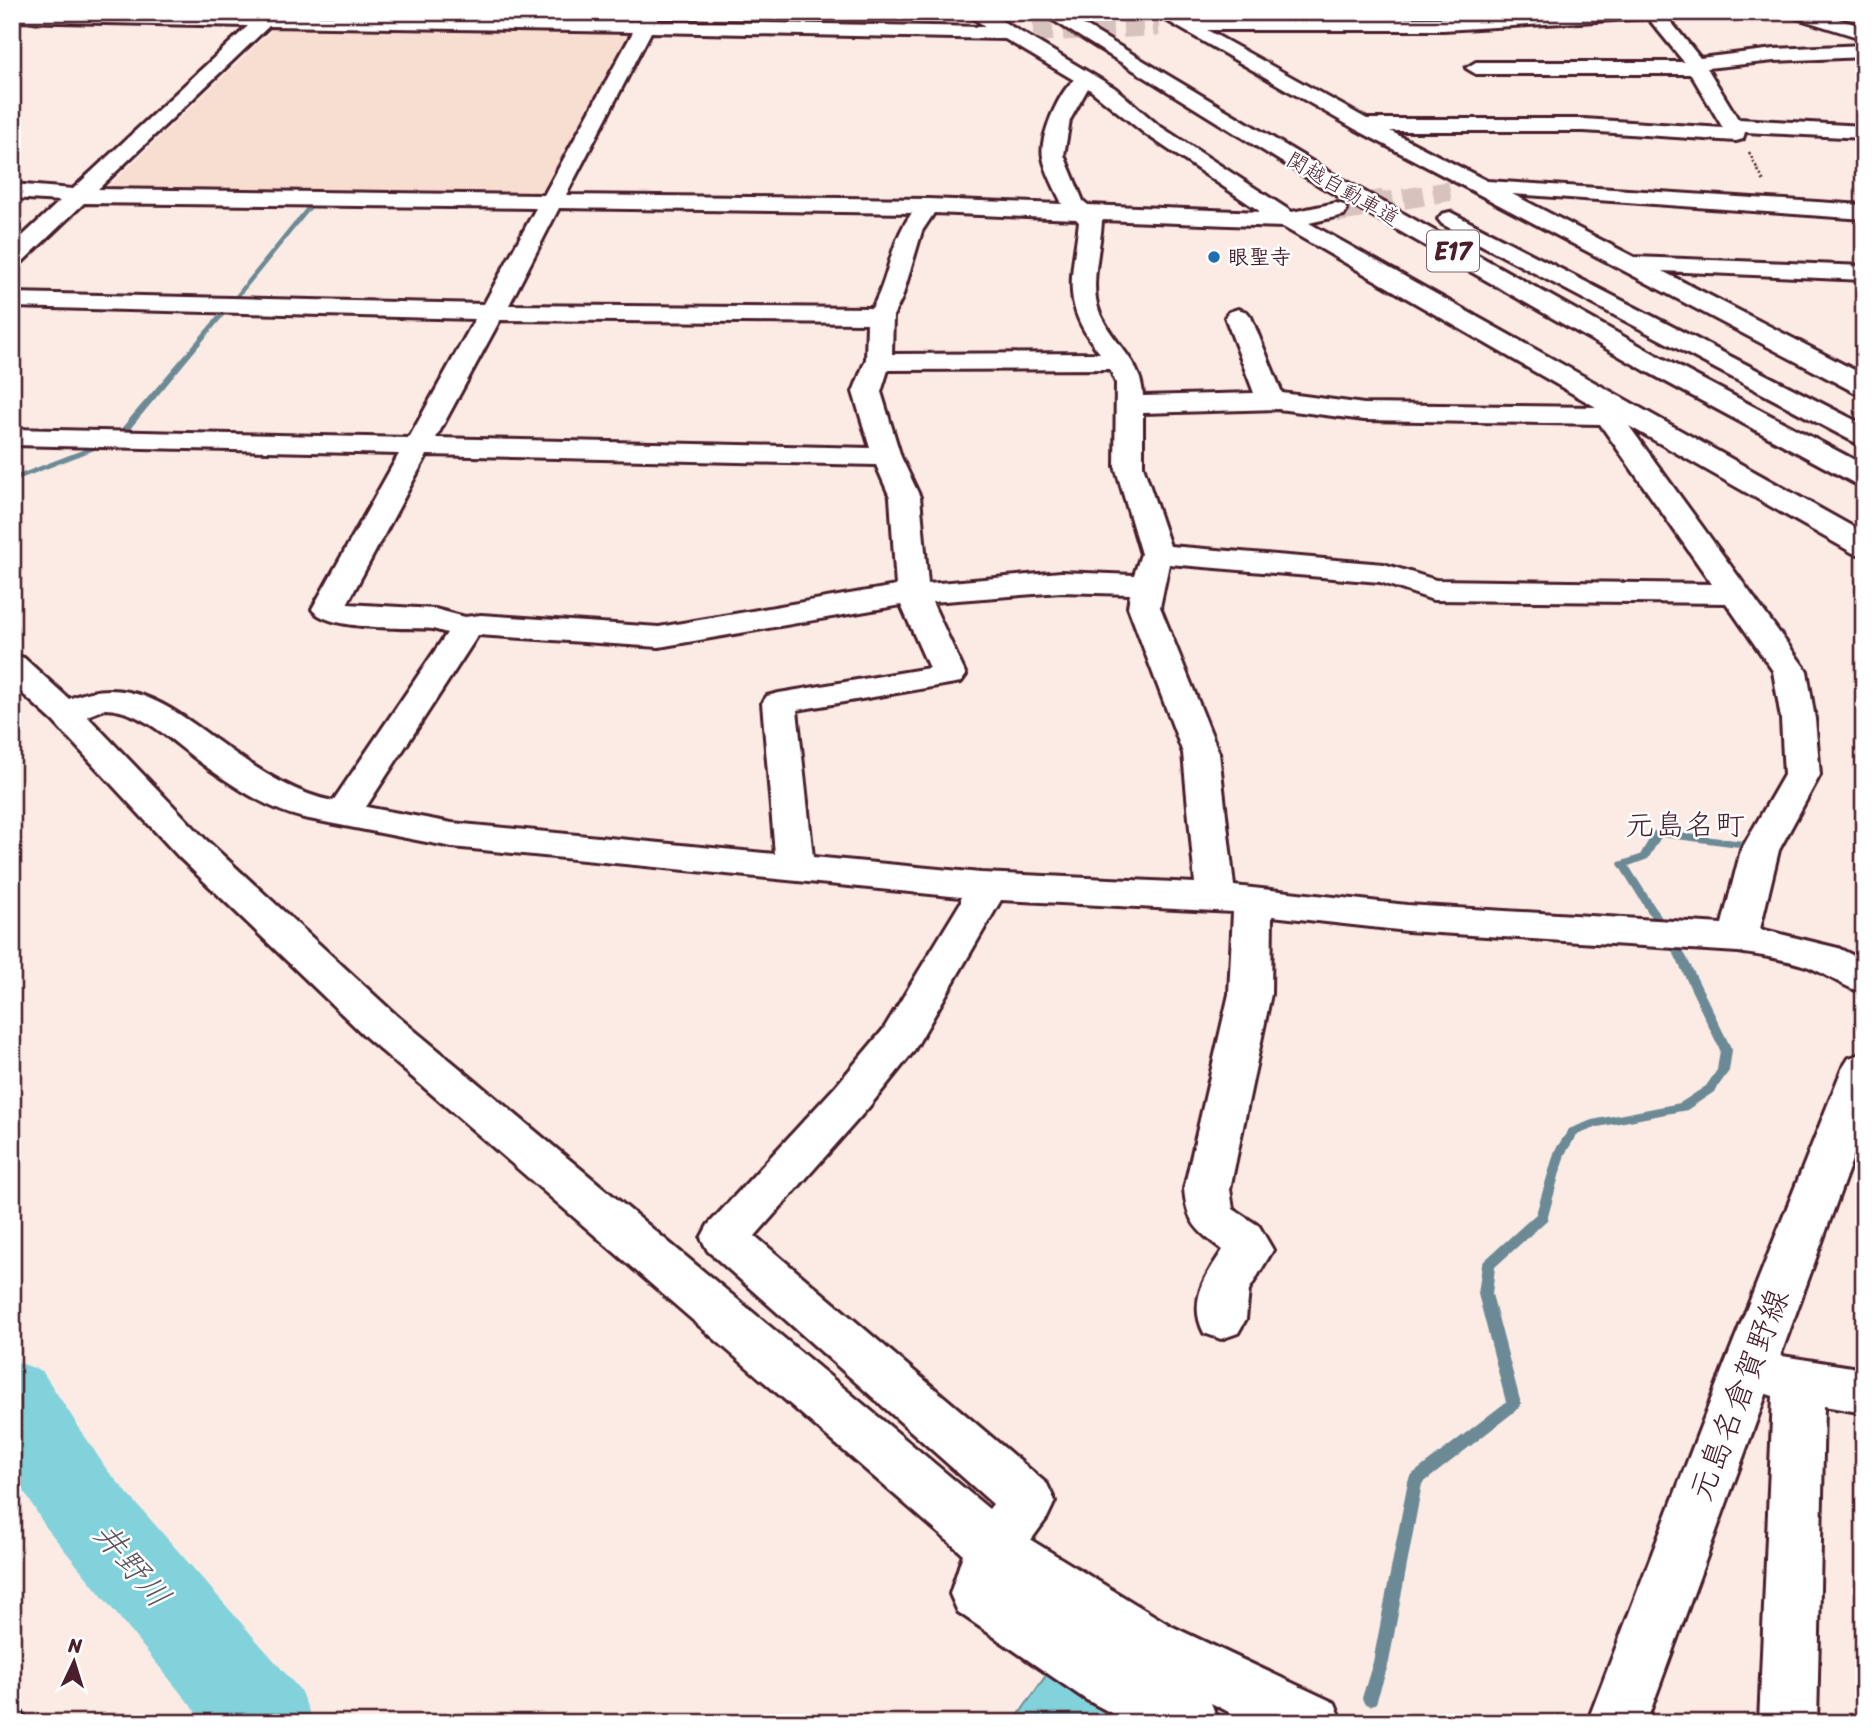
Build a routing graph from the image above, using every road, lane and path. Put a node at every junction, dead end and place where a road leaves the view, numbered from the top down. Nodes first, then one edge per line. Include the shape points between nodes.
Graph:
1 (974, 12) edge
2 (1036, 12) edge
3 (1049, 12) edge
4 (1090, 12) edge
5 (1652, 12) edge
6 (1796, 12) edge
7 (12, 16) edge
8 (269, 16) edge
9 (1442, 18) edge
10 (1160, 19) tunnel mouth
11 (649, 20) edge
12 (1183, 25) junction
13 (1033, 32) tunnel mouth
14 (1007, 33) junction
15 (1864, 33) edge
16 (1864, 51) edge
17 (1118, 56) junction
18 (1468, 57) junction
19 (1696, 66) junction
20 (1086, 80) junction
21 (1490, 87) dead end
22 (1504, 105) dead end
23 (1267, 118) dead end
24 (1518, 124) junction
25 (1362, 125) junction
26 (1733, 127) junction
27 (1864, 132) edge
28 (1480, 186) junction
29 (12, 191) edge
30 (1450, 191) tunnel mouth
31 (80, 196) junction
32 (550, 204) junction
33 (928, 206) junction
34 (1429, 208) tunnel mouth
35 (1336, 210) tunnel mouth
36 (1082, 211) junction
37 (1864, 212) edge
38 (1288, 220) junction
39 (12, 259) edge
40 (1627, 262) junction
41 (1864, 273) edge
42 (12, 300) edge
43 (492, 313) junction
44 (880, 316) junction
45 (1238, 317) dead end
46 (1120, 361) junction
47 (878, 362) junction
48 (1864, 386) edge
49 (1271, 401) junction
50 (1131, 405) junction
51 (1613, 411) junction
52 (1864, 436) edge
53 (12, 437) edge
54 (416, 448) junction
55 (887, 457) junction
56 (1864, 477) edge
57 (1864, 546) edge
58 (1157, 554) junction
59 (1146, 585) junction
60 (1733, 594) junction
61 (913, 595) junction
62 (464, 627) junction
63 (12, 665) edge
64 (65, 714) junction
65 (344, 813) junction
66 (795, 869) junction
67 (981, 886) junction
68 (1235, 899) junction
69 (1738, 939) junction
70 (1864, 979) edge
71 (1864, 1069) edge
72 (1220, 1319) dead end
73 (1747, 1371) junction
74 (1799, 1381) junction
75 (1864, 1391) edge
76 (993, 1546) junction
77 (12, 1699) edge
78 (30, 1723) edge
79 (1190, 1723) edge
80 (1314, 1723) edge
81 (1616, 1723) edge
82 (1788, 1723) edge

1 - 14 main road
2 - 17 main road
3 - 17 main road, 関越自動車道 / E17
4 - 23 main road
5 - 9 main road
5 - 19 main road
6 - 15 main road
7 - 8 main road
8 - 11 main road
8 - 31 main road
9 - 12 main road
9 - 18 main road
10 - 12 main road
11 - 14 main road
11 - 32 main road
12 - 25 main road
13 - 14 main road
14 - 20 main road
16 - 19 main road via 1774,55
17 - 56 main road, 関越自動車道 / E17 via 1330,182
18 - 19 main road
18 - 21 main road
19 - 26 main road
20 - 36 main road via 1075,89 1060,120 1053,155 1073,204
20 - 38 main road
22 - 24 main road
24 - 25 main road
24 - 26 main road via 1736,135
25 - 28 main road
26 - 27 main road
28 - 30 main road
28 - 37 main road
28 - 40 main road
29 - 31 main road
31 - 32 main road
31 - 39 main road
32 - 33 main road
32 - 43 main road
33 - 36 main road
33 - 44 main road via 910,231
34 - 52 main road, 関越自動車道 / E17
35 - 38 main road
36 - 38 main road
36 - 46 main road via 1091,220 1083,292 1086,311
38 - 51 main road
40 - 41 main road
40 - 48 main road
42 - 43 main road
43 - 44 main road
43 - 54 main road
44 - 47 main road
45 - 49 main road
46 - 47 main road
46 - 50 main road
47 - 55 main road via 867,392
49 - 50 main road
49 - 51 main road via 1364,412
50 - 58 main road via 1129,466
51 - 57 main road
51 - 60 main road
53 - 54 main road
54 - 55 main road
54 - 62 main road via 328,609 435,619
55 - 61 main road via 905,497
58 - 59 main road
58 - 60 main road via 1384,573 1433,590
59 - 61 main road via 1061,582
59 - 68 main road via 1144,607 1201,753
60 - 69 main road via 1790,671 1802,775 1760,850
61 - 62 main road via 659,637
61 - 66 main road via 949,675 779,703
62 - 65 main road
63 - 64 main road
64 - 65 main road via 88,702 129,702 281,797 304,807
64 - 76 main road via 192,848 382,1027
65 - 66 main road via 452,835
66 - 67 main road
67 - 68 main road
67 - 76 main road via 981,902 898,1041 725,1238 1028,1502
68 - 69 main road via 1408,918
68 - 72 main road via 1250,994 1207,1189 1216,1221 1243,1237 1249,1250 1225,1286
69 - 70 main road via 1824,958
71 - 73 main road, 元島名倉賀野線
73 - 74 main road
73 - 81 main road, 元島名倉賀野線
74 - 75 main road
74 - 82 main road
76 - 79 main road via 978,1594 1105,1679
76 - 80 main road via 1151,1645
77 - 78 path

